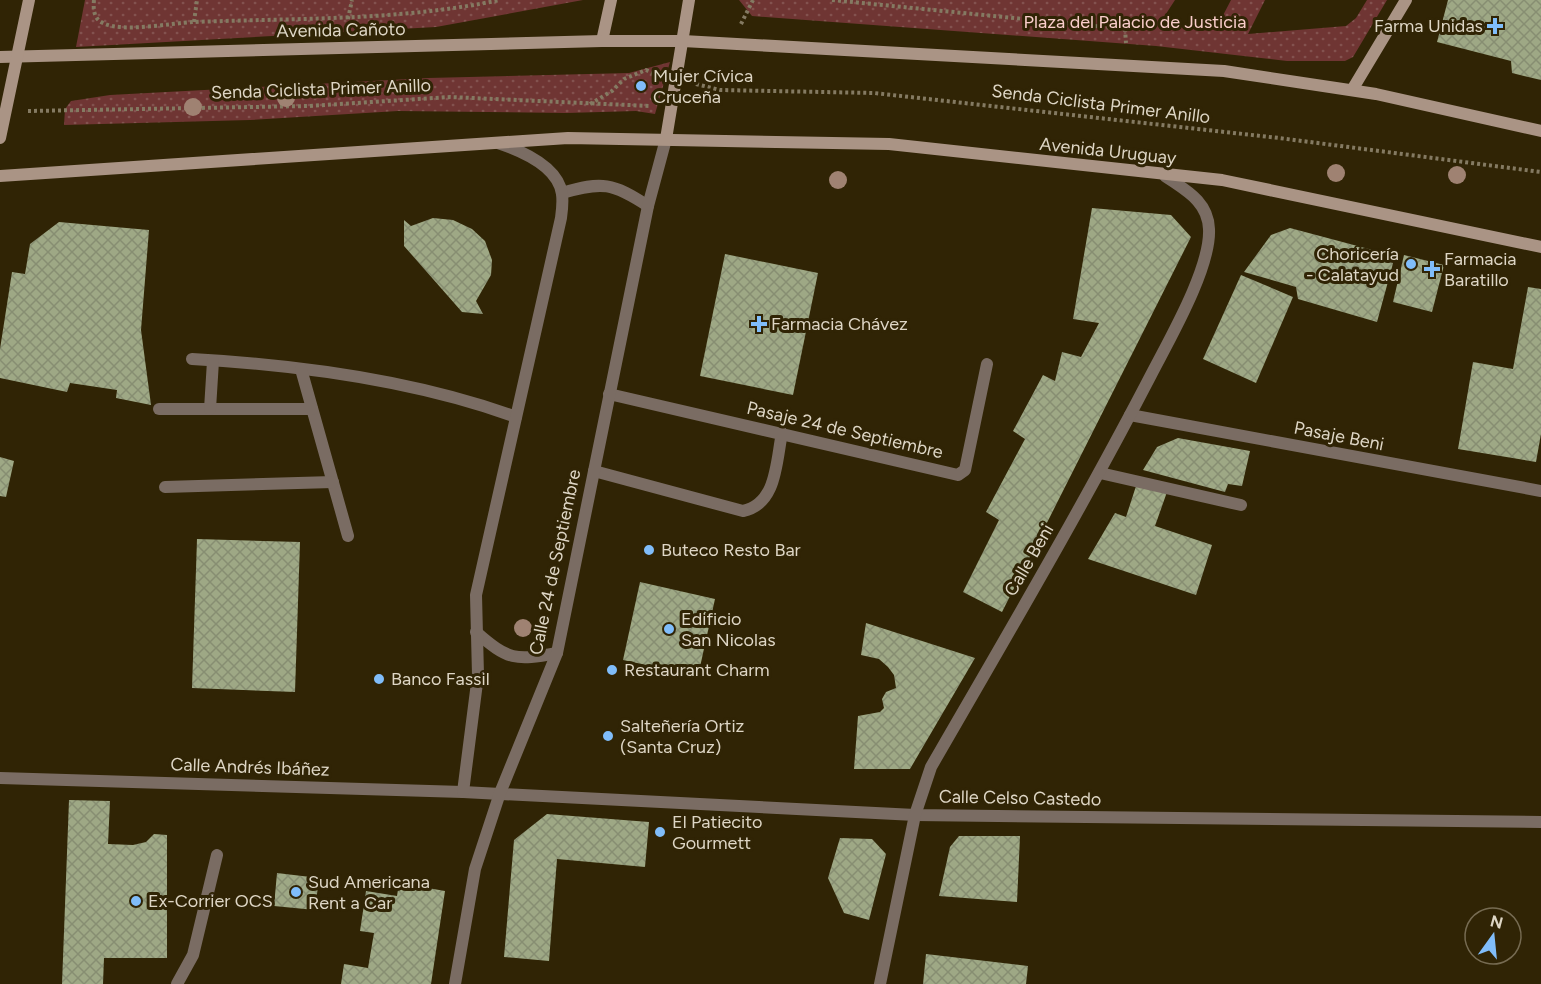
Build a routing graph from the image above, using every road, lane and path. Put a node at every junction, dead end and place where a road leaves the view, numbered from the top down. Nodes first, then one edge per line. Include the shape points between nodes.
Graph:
1 (29, 0) edge
2 (94, 0) edge
3 (197, 0) edge
4 (352, 0) edge
5 (500, 0) edge
6 (611, 0) edge
7 (689, 0) edge
8 (832, 0) edge
9 (914, 0) edge
10 (1406, 0) edge
11 (913, 8) junction
12 (348, 19) junction
13 (194, 22) junction
14 (602, 41) junction
15 (683, 41) junction
16 (0, 57) edge
17 (15, 57) junction
18 (1128, 65) junction
19 (658, 78) dead end
20 (676, 79) junction
21 (1352, 90) junction
22 (655, 102) dead end
23 (590, 104) junction
24 (53, 110) dead end
25 (1541, 131) edge
26 (0, 138) edge
27 (666, 139) junction
28 (495, 141) junction
29 (1541, 172) edge
30 (0, 176) edge
31 (1165, 176) junction
32 (562, 193) junction
33 (648, 206) junction
34 (1541, 247) edge
35 (192, 359) dead end
36 (213, 360) junction
37 (987, 363) dead end
38 (301, 369) junction
39 (609, 394) junction
40 (159, 409) dead end
41 (210, 409) junction
42 (312, 410) junction
43 (1130, 415) junction
44 (516, 417) junction
45 (782, 433) junction
46 (594, 471) junction
47 (1100, 473) junction
48 (333, 482) junction
49 (165, 487) dead end
50 (1541, 491) edge
51 (1241, 506) dead end
52 (348, 536) dead end
53 (476, 632) junction
54 (557, 653) junction
55 (0, 778) edge
56 (463, 792) junction
57 (500, 793) junction
58 (915, 815) junction
59 (1541, 822) edge
60 (218, 855) dead end
61 (177, 984) edge
62 (455, 984) edge
63 (880, 984) edge

1 - 17 main road
2 - 13 path via 97,19 116,27
3 - 13 path
4 - 12 path
5 - 12 path
6 - 14 main road
7 - 15 main road
8 - 11 path
9 - 11 path
10 - 21 main road
11 - 18 path via 1125,29
12 - 13 path
14 - 15 main road, Avenida Cañoto
14 - 17 main road, Avenida Cañoto
15 - 18 main road
15 - 20 main road
16 - 17 main road, Avenida Cañoto
17 - 26 main road
18 - 21 main road via 1224,71
19 - 23 path via 653,71 646,70 624,79
20 - 27 main road
20 - 29 path, Senda Ciclista Primer Anillo via 720,90 874,93 1011,107
21 - 25 main road
22 - 23 path, Senda Ciclista Primer Anillo via 644,106
23 - 24 path, Senda Ciclista Primer Anillo via 450,97 309,106
27 - 28 main road
27 - 31 main road, Avenida Uruguay via 889,144
27 - 33 street, Calle 24 de Septiembre
28 - 30 main road
28 - 32 street via 526,153 551,173
31 - 34 main road, Avenida Uruguay via 1222,180
31 - 43 street, Calle Beni via 1198,198 1209,237 1191,297
32 - 33 street via 601,184 619,188
32 - 44 street via 561,218
33 - 39 street, Calle 24 de Septiembre
35 - 36 street
36 - 38 street
36 - 41 street
37 - 45 street, Pasaje 24 de Septiembre via 962,474
38 - 42 street
38 - 44 street via 470,401
39 - 45 street, Pasaje 24 de Septiembre
39 - 46 street, Calle 24 de Septiembre
40 - 41 street
41 - 42 street
42 - 48 street
43 - 47 street, Calle Beni
43 - 50 street, Pasaje Beni
44 - 53 street via 476,595
45 - 46 street via 767,499 755,508 743,510
46 - 54 street, Calle 24 de Septiembre
47 - 51 street
47 - 58 street, Calle Beni via 932,766
48 - 49 street
48 - 52 street
53 - 54 street via 513,658
53 - 56 street via 478,675
54 - 57 street, Calle 24 de Septiembre
55 - 56 street, Calle Andrés Ibáñez
56 - 57 street, Calle Andrés Ibáñez
57 - 58 street, Calle Celso Castedo
57 - 62 street, Calle 24 de Septiembre via 475,869
58 - 59 street, Calle Celso Castedo
58 - 63 street, Calle Beni
60 - 61 street via 193,955

